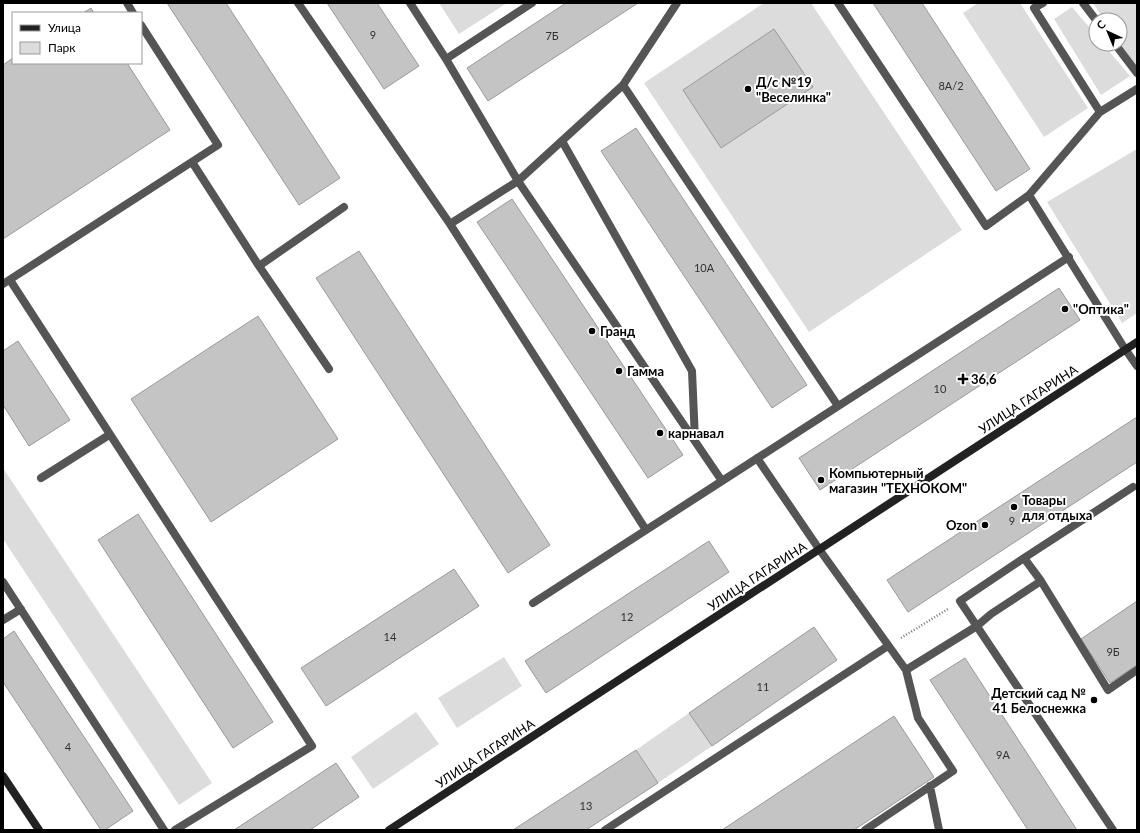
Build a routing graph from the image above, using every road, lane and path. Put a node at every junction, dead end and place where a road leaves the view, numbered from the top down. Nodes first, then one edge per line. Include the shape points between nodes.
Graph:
1 (127, 3) edge
2 (298, 3) edge
3 (410, 3) edge
4 (532, 3) edge
5 (677, 3) edge
6 (838, 3) edge
7 (1043, 3) edge
8 (1084, 3) edge
9 (132, 12) edge
10 (1090, 12) edge
11 (142, 27) edge
12 (1121, 52) edge
13 (446, 59) junction
14 (1137, 73) edge
15 (623, 85) junction
16 (1137, 89) edge
17 (1100, 112) junction
18 (562, 141) junction
19 (192, 162) junction
20 (518, 180) junction
21 (1030, 195) junction
22 (344, 208) dead end
23 (450, 224) junction
24 (1069, 257) junction
25 (258, 266) junction
26 (6, 282) edge
27 (1137, 342) edge
28 (1125, 349) junction
29 (1137, 366) edge
30 (329, 369) dead end
31 (838, 406) junction
32 (110, 435) junction
33 (695, 441) junction
34 (757, 458) junction
35 (41, 478) dead end
36 (722, 481) junction
37 (1133, 487) dead end
38 (646, 530) junction
39 (819, 549) junction
40 (1024, 558) junction
41 (1041, 581) junction
42 (3, 582) edge
43 (960, 602) junction
44 (533, 603) dead end
45 (21, 609) junction
46 (3, 620) edge
47 (977, 626) junction
48 (888, 646) junction
49 (906, 670) junction
50 (1137, 670) edge
51 (3, 776) edge
52 (930, 786) junction
53 (36, 829) edge
54 (164, 830) edge
55 (175, 830) edge
56 (389, 830) edge
57 (605, 830) edge
58 (865, 830) edge
59 (939, 830) edge
60 (1113, 830) edge

1 - 9 lane
2 - 23 lane
3 - 13 lane
4 - 13 lane
5 - 15 lane
6 - 21 lane via 986,226
7 - 17 lane via 1034,8
8 - 10 lane
11 - 19 lane via 218,145
12 - 14 lane
13 - 20 lane
15 - 18 lane
15 - 31 lane
16 - 17 lane
17 - 21 lane
18 - 20 lane
18 - 33 lane via 692,371
19 - 25 lane
19 - 26 lane
20 - 23 lane
20 - 33 lane
21 - 24 lane
22 - 25 lane
23 - 38 lane
24 - 28 lane
24 - 31 lane
25 - 30 lane
26 - 32 lane
27 - 28 street, УЛИЦА ГАГАРИНА
28 - 29 lane
28 - 39 street, УЛИЦА ГАГАРИНА
31 - 34 lane
32 - 35 lane
32 - 55 lane via 312,746
33 - 36 lane
34 - 36 lane
34 - 39 lane
36 - 38 lane
37 - 40 lane
38 - 44 lane
39 - 48 lane
39 - 56 street, УЛИЦА ГАГАРИНА
40 - 41 lane
40 - 43 lane
41 - 47 lane
41 - 50 lane via 1108,690
42 - 45 lane
43 - 47 lane
43 - 48 path
45 - 46 lane
45 - 54 lane
47 - 49 lane
47 - 60 lane
48 - 49 lane
48 - 57 lane
49 - 52 lane via 918,718 954,771
51 - 53 street
52 - 58 lane
52 - 59 lane

